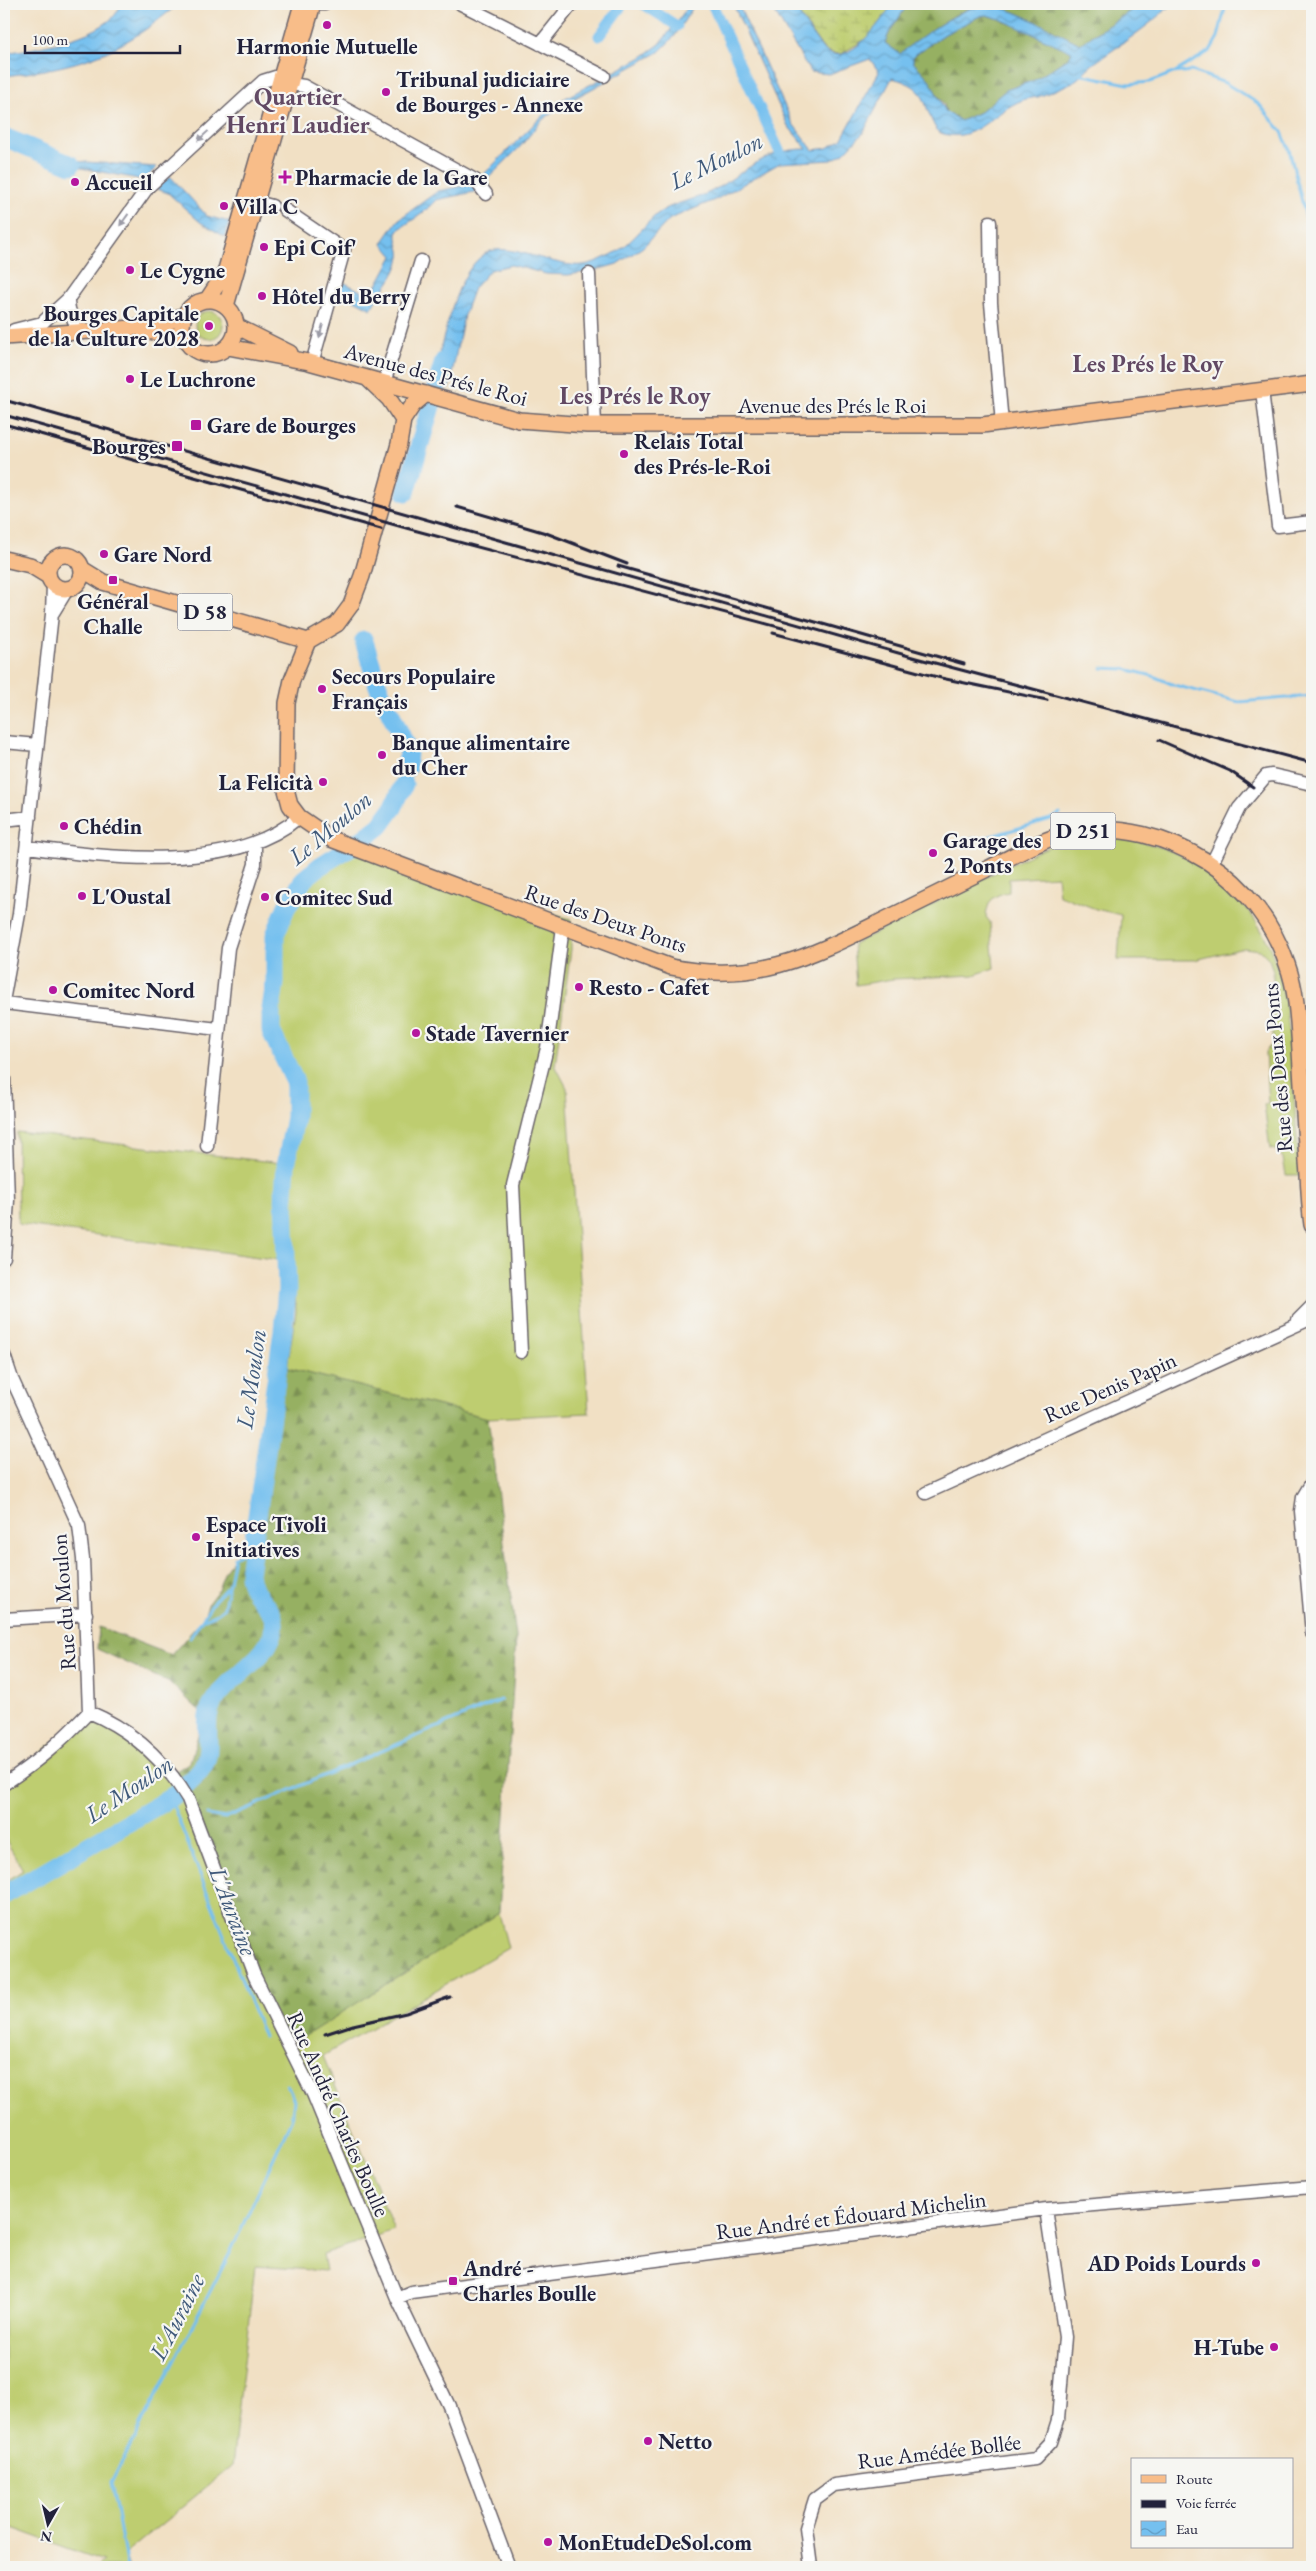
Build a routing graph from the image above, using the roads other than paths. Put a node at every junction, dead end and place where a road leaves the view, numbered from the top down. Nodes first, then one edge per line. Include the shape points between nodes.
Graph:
1 (302, 4) edge
2 (314, 4) edge
3 (325, 4) edge
4 (461, 4) edge
5 (572, 4) edge
6 (540, 44) junction
7 (604, 76) dead end
8 (286, 79) junction
9 (481, 188) dead end
10 (257, 202) junction
11 (272, 206) dead end
12 (285, 210) dead end
13 (990, 222) dead end
14 (421, 262) dead end
15 (589, 274) dead end
16 (68, 299) junction
17 (207, 300) junction
18 (226, 306) junction
19 (184, 315) junction
20 (133, 328) junction
21 (239, 328) junction
22 (4, 330) edge
23 (80, 332) junction
24 (4, 337) edge
25 (183, 337) junction
26 (228, 347) junction
27 (288, 356) junction
28 (311, 363) junction
29 (367, 378) junction
30 (389, 384) junction
31 (1312, 384) edge
32 (1262, 390) junction
33 (426, 394) junction
34 (406, 416) junction
35 (1002, 423) junction
36 (595, 426) junction
37 (1312, 522) edge
38 (4, 559) edge
39 (82, 569) junction
40 (50, 574) junction
41 (103, 582) junction
42 (73, 586) junction
43 (52, 614) junction
44 (308, 641) junction
45 (4, 742) edge
46 (37, 745) junction
47 (1312, 784) edge
48 (30, 817) junction
49 (299, 817) junction
50 (4, 820) edge
51 (255, 842) junction
52 (28, 846) junction
53 (1211, 865) junction
54 (562, 927) junction
55 (4, 996) edge
56 (4, 1003) edge
57 (218, 1029) junction
58 (4, 1078) edge
59 (4, 1085) edge
60 (207, 1146) dead end
61 (1312, 1225) edge
62 (4, 1258) edge
63 (1312, 1306) edge
64 (1312, 1318) edge
65 (1282, 1331) junction
66 (521, 1352) dead end
67 (4, 1355) edge
68 (1312, 1482) edge
69 (926, 1493) dead end
70 (86, 1614) junction
71 (4, 1619) edge
72 (1312, 1633) edge
73 (89, 1712) junction
74 (4, 1784) edge
75 (1312, 2187) edge
76 (1046, 2209) junction
77 (397, 2298) junction
78 (509, 2567) edge
79 (811, 2567) edge

1 - 8 main road
2 - 3 street
2 - 8 main road
4 - 6 street
5 - 6 street
6 - 7 street
8 - 9 street via 304,86
8 - 10 main road
8 -> 16 street via 263,81 154,182
8 - 17 main road via 225,273
10 - 11 street
10 - 18 main road
12 -> 28 street via 344,250
13 - 35 street via 991,313
14 - 30 street
15 - 36 street
16 - 22 street via 42,323 29,328
16 - 23 street via 68,313
17 - 18 main road
17 - 19 main road via 193,304
18 - 21 main road
19 - 20 main road
19 - 25 main road
20 - 23 main road
20 - 25 main road
21 - 26 main road
21 - 27 main road, Avenue des Prés le Roi
23 - 24 main road
25 - 26 main road via 190,347 201,353 214,354
26 - 27 main road, Avenue des Prés le Roi
27 - 28 main road, Avenue des Prés le Roi
28 - 29 main road, Avenue des Prés le Roi
29 - 30 main road, Avenue des Prés le Roi
29 - 34 main road
30 - 33 main road, Avenue des Prés le Roi
30 - 34 main road
31 - 32 main road, Avenue des Prés le Roi
32 - 35 main road, Avenue des Prés le Roi
32 - 37 street via 1278,526
33 - 34 main road
33 - 36 main road, Avenue des Prés le Roi via 518,420
34 - 44 main road via 356,594 337,624
35 - 36 main road, Avenue des Prés le Roi via 943,426
38 - 40 main road via 30,565 38,562
39 - 40 main road via 70,555 58,556
39 - 41 main road, D 58
39 - 42 main road
40 - 42 main road via 63,589
40 - 43 street
41 - 42 main road, D 58
41 - 44 main road, D 58
42 - 43 street
43 - 46 street
44 - 49 main road, D 251 via 292,680 287,703 286,790 290,805
45 - 46 street
46 - 48 street
47 - 53 street via 1266,776 1239,808
48 - 50 street
48 - 52 street
49 - 51 street
49 - 54 main road, Rue des Deux Ponts / D 251 via 331,839
51 - 52 street via 182,859
51 - 57 street via 255,864 228,948
52 - 55 street
53 - 54 main road, Rue des Deux Ponts / D 251 via 1181,847 1142,834 1100,830 1066,834 1029,848 810,956 754,971 716,972 671,967
53 - 61 main road, Rue des Deux Ponts / D 251 via 1238,886 1261,914 1281,948 1292,981
54 - 66 street via 547,1048 513,1185
56 - 57 street
57 - 60 street
58 - 59 street
59 - 62 street via 8,1200
63 - 65 street via 1307,1314
64 - 65 street, Rue Denis Papin
65 - 69 street, Rue Denis Papin
67 - 70 street, Rue du Moulon via 79,1526
68 - 72 street via 1303,1496 1302,1511
70 - 71 street
70 - 73 street, Rue du Moulon
73 - 74 street via 61,1742
73 - 77 street, Rue André Charles Boulle via 103,1718 160,1759 188,1799 254,1975 313,2094
75 - 76 street, Rue André et Édouard Michelin
76 - 77 street, Rue André et Édouard Michelin via 411,2292
76 - 79 street, Rue Amédée Bollée via 1065,2337 1058,2420 1050,2442 1034,2459 834,2485 815,2500 806,2528
77 - 78 street, Rue André Charles Boulle via 449,2406

